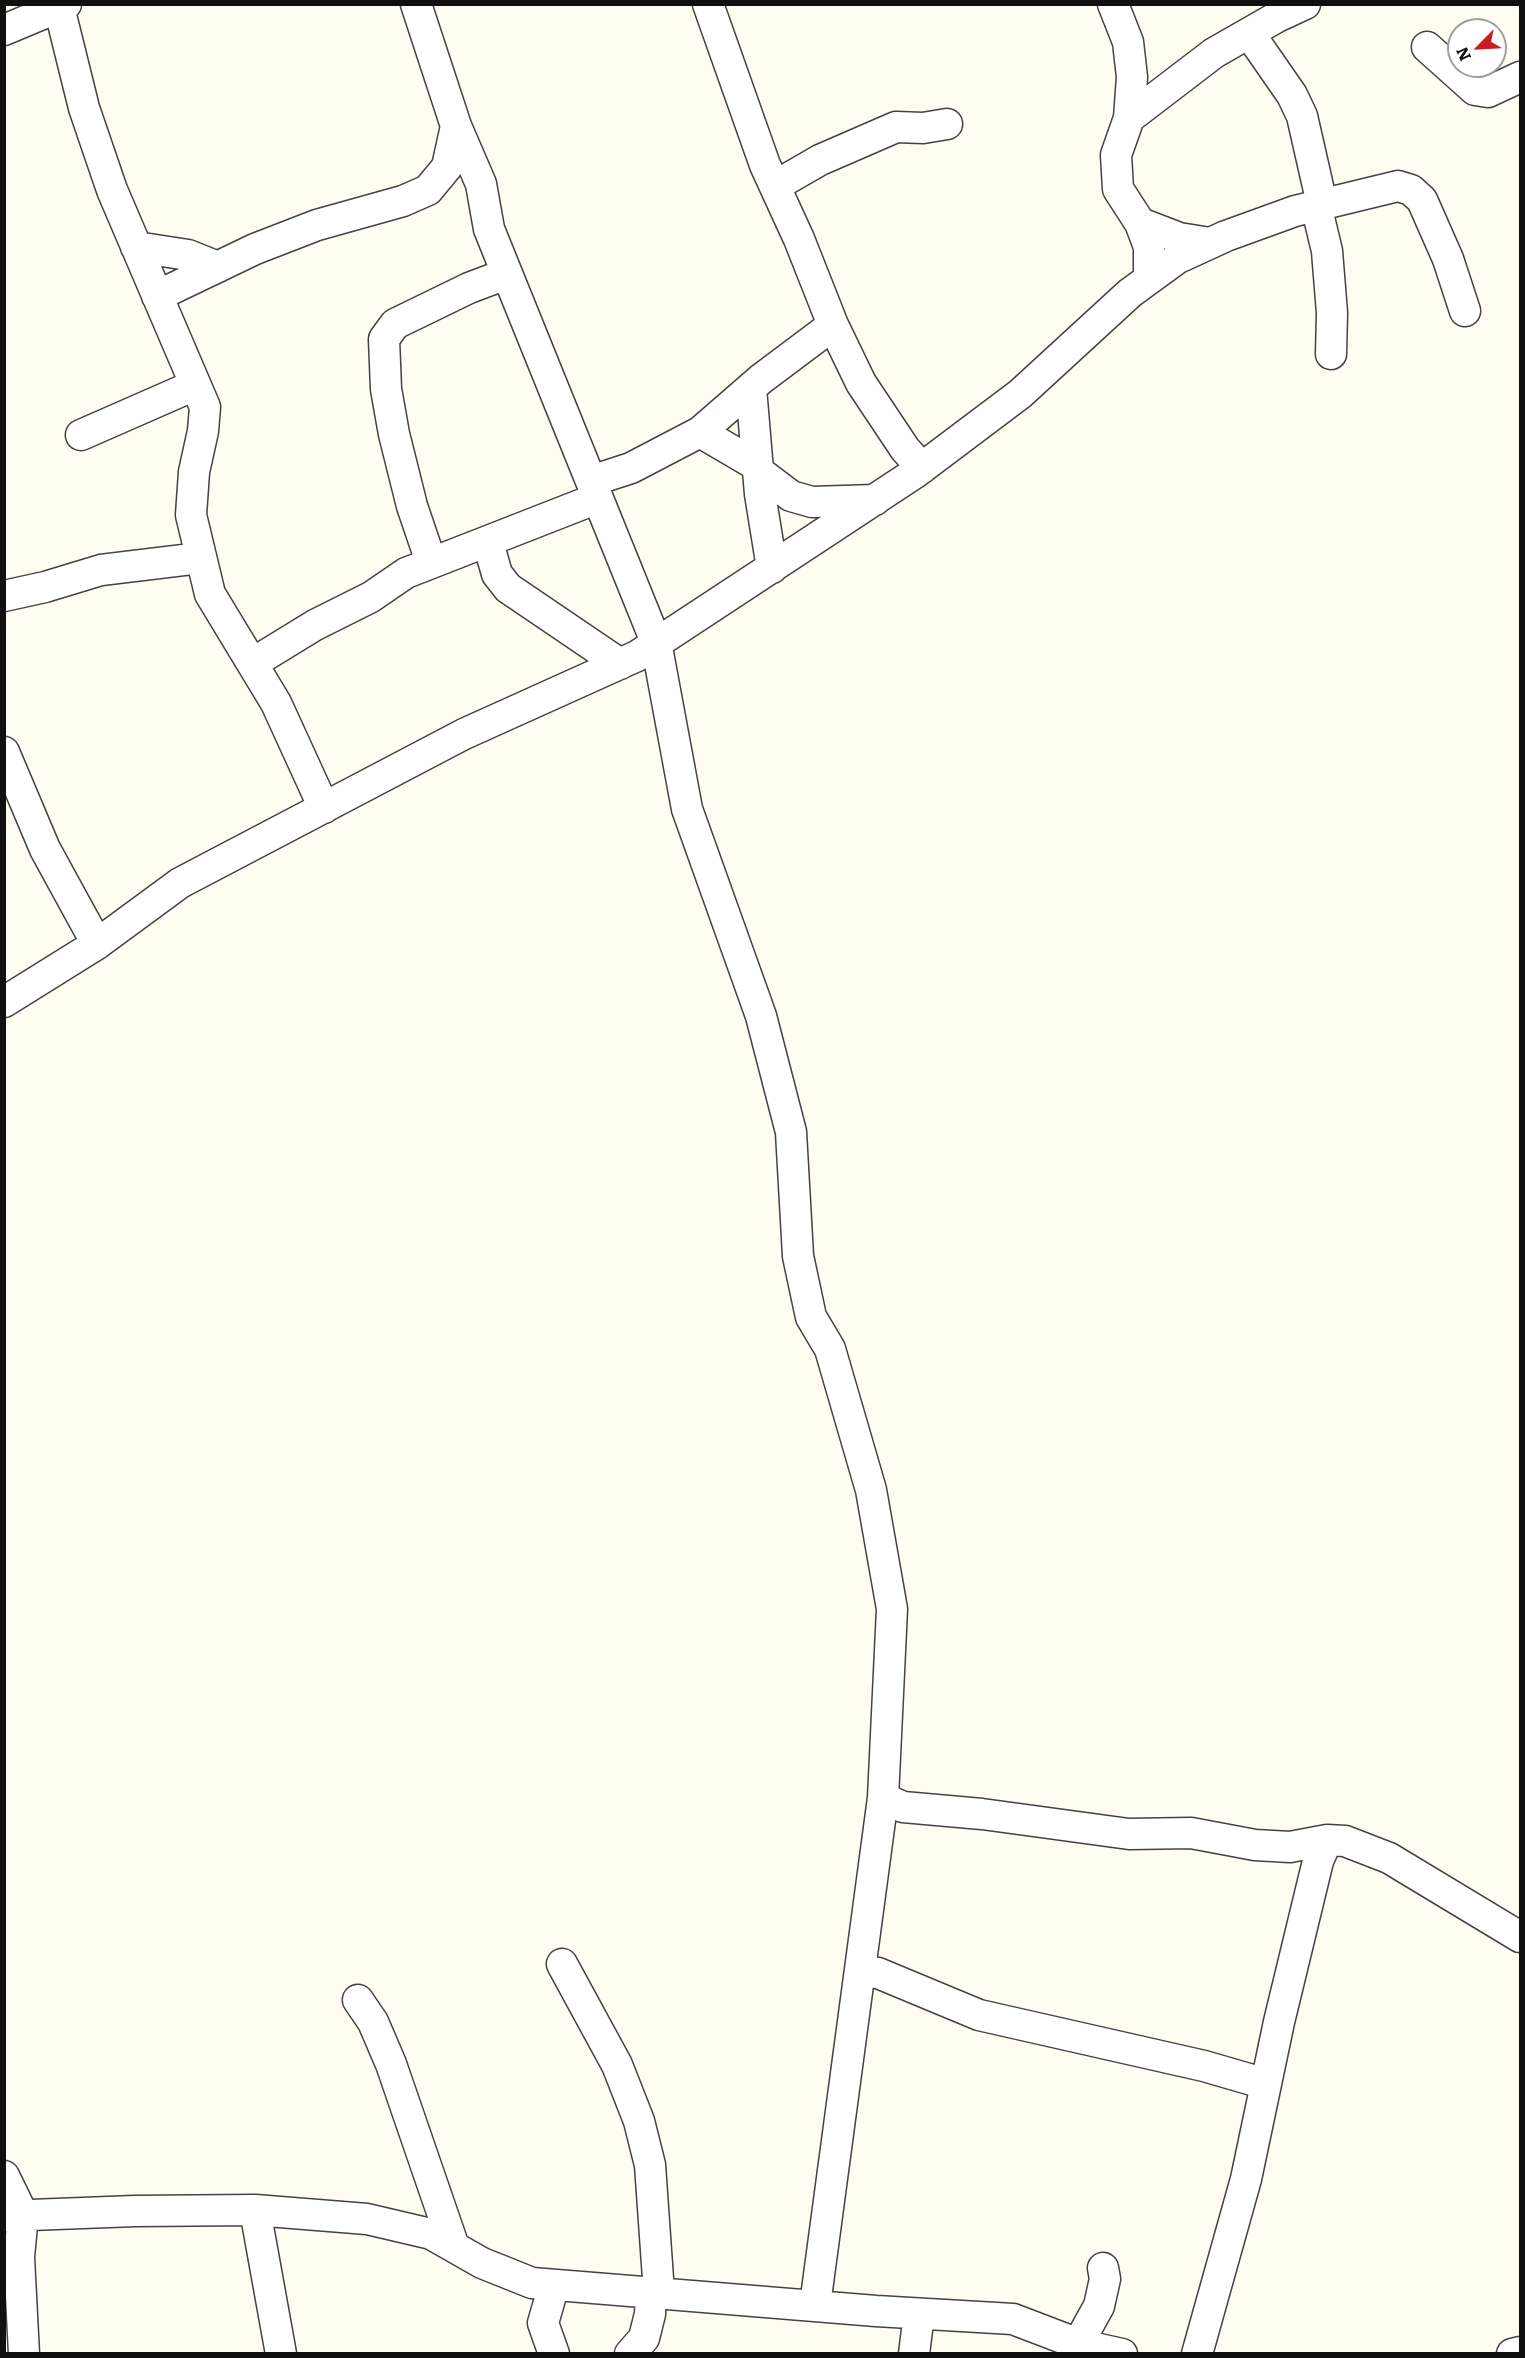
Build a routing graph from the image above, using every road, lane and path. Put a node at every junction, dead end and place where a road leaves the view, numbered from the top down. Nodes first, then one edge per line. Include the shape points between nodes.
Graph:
1 (416, 4) edge
2 (708, 4) edge
3 (1113, 4) edge
4 (1305, 4) edge
5 (62, 6) edge
6 (4, 30) edge
7 (1249, 33) junction
8 (1427, 47) dead end
9 (1521, 77) edge
10 (1129, 118) junction
11 (947, 124) dead end
12 (456, 126) junction
13 (775, 186) junction
14 (1319, 205) junction
15 (1140, 223) junction
16 (1210, 243) junction
17 (136, 247) junction
18 (218, 267) junction
19 (506, 274) junction
20 (1149, 279) junction
21 (157, 296) junction
22 (1465, 311) dead end
23 (833, 325) junction
24 (1331, 354) dead end
25 (195, 385) junction
26 (751, 388) junction
27 (700, 432) junction
28 (81, 435) dead end
29 (922, 468) junction
30 (758, 469) junction
31 (595, 490) junction
32 (874, 500) junction
33 (488, 542) junction
34 (200, 558) junction
35 (431, 562) junction
36 (772, 568) junction
37 (4, 596) edge
38 (656, 642) junction
39 (253, 663) junction
40 (620, 664) junction
41 (4, 752) edge
42 (324, 808) junction
43 (97, 944) junction
44 (4, 1002) edge
45 (883, 1798) junction
46 (1327, 1840) junction
47 (1521, 1936) edge
48 (562, 1964) dead end
49 (860, 1971) junction
50 (358, 2001) dead end
51 (1266, 2084) junction
52 (4, 2176) edge
53 (255, 2210) junction
54 (14, 2216) edge
55 (454, 2247) junction
56 (1103, 2268) dead end
57 (554, 2284) junction
58 (655, 2293) junction
59 (815, 2305) junction
60 (919, 2313) junction
61 (1087, 2349) edge
62 (1521, 2352) edge
63 (24, 2354) edge
64 (281, 2354) edge
65 (555, 2354) edge
66 (630, 2354) edge
67 (914, 2354) edge
68 (1122, 2354) edge
69 (1197, 2354) edge
70 (1512, 2354) edge

1 - 12 street
2 - 13 street
3 - 10 street via 1128,42 1132,77
4 - 7 street
5 - 6 street
5 - 17 street via 84,108
7 - 10 street via 1214,52
7 - 14 street via 1302,116
8 - 9 street via 1475,90 1488,92
10 - 15 street via 1116,155 1118,189
11 - 13 street via 923,129 896,127 820,160
12 - 18 street via 447,167 428,190 393,205 317,225
12 - 19 street via 482,184 489,229
13 - 23 street
14 - 16 street
14 - 22 street via 1383,188 1398,186 1411,190 1422,200 1433,222
14 - 24 street via 1327,251
15 - 16 street via 1179,238
15 - 20 street via 1149,248
16 - 20 street via 1178,258
17 - 18 street via 188,255
17 - 21 street
18 - 21 street
19 - 31 street
19 - 35 street via 395,324 384,339 386,389 394,434
20 - 29 street via 1020,394
21 - 25 street
23 - 26 street
23 - 29 street via 861,383
25 - 28 street
25 - 34 street via 205,407 191,515
26 - 27 street
26 - 30 street
27 - 30 street
27 - 31 street
29 - 32 street
30 - 32 street via 791,496 812,502
30 - 36 street
31 - 33 street
31 - 38 street
32 - 36 street
33 - 35 street
33 - 40 street via 497,574 508,588
34 - 37 street via 101,570
34 - 39 street via 210,594
35 - 39 street
36 - 38 street
38 - 40 street
38 - 45 street via 687,809 762,1016 791,1132 798,1256 811,1317 830,1349 872,1490 892,1609
39 - 42 street via 276,703
40 - 42 street via 464,734
41 - 43 street via 45,849
42 - 43 street via 180,884
43 - 44 street
45 - 46 street via 903,1807 1129,1834 1191,1833 1290,1847
45 - 49 street
46 - 47 street via 1345,1842 1389,1858
46 - 51 street via 1318,1861
48 - 58 street via 617,2065 639,2121 650,2165
49 - 51 street via 878,1973 979,2015 1204,2066
49 - 59 street
50 - 55 street via 373,2022 391,2064
51 - 69 street via 1246,2179
52 - 54 street
53 - 54 street
53 - 55 street via 367,2219 431,2234
53 - 64 street
54 - 63 street
55 - 57 street via 532,2283
56 - 61 street via 1105,2279
57 - 58 street
57 - 65 street via 543,2323
58 - 59 street
58 - 66 street via 644,2338
59 - 60 street
60 - 61 street via 1013,2319
60 - 67 street
61 - 68 street
62 - 70 street

